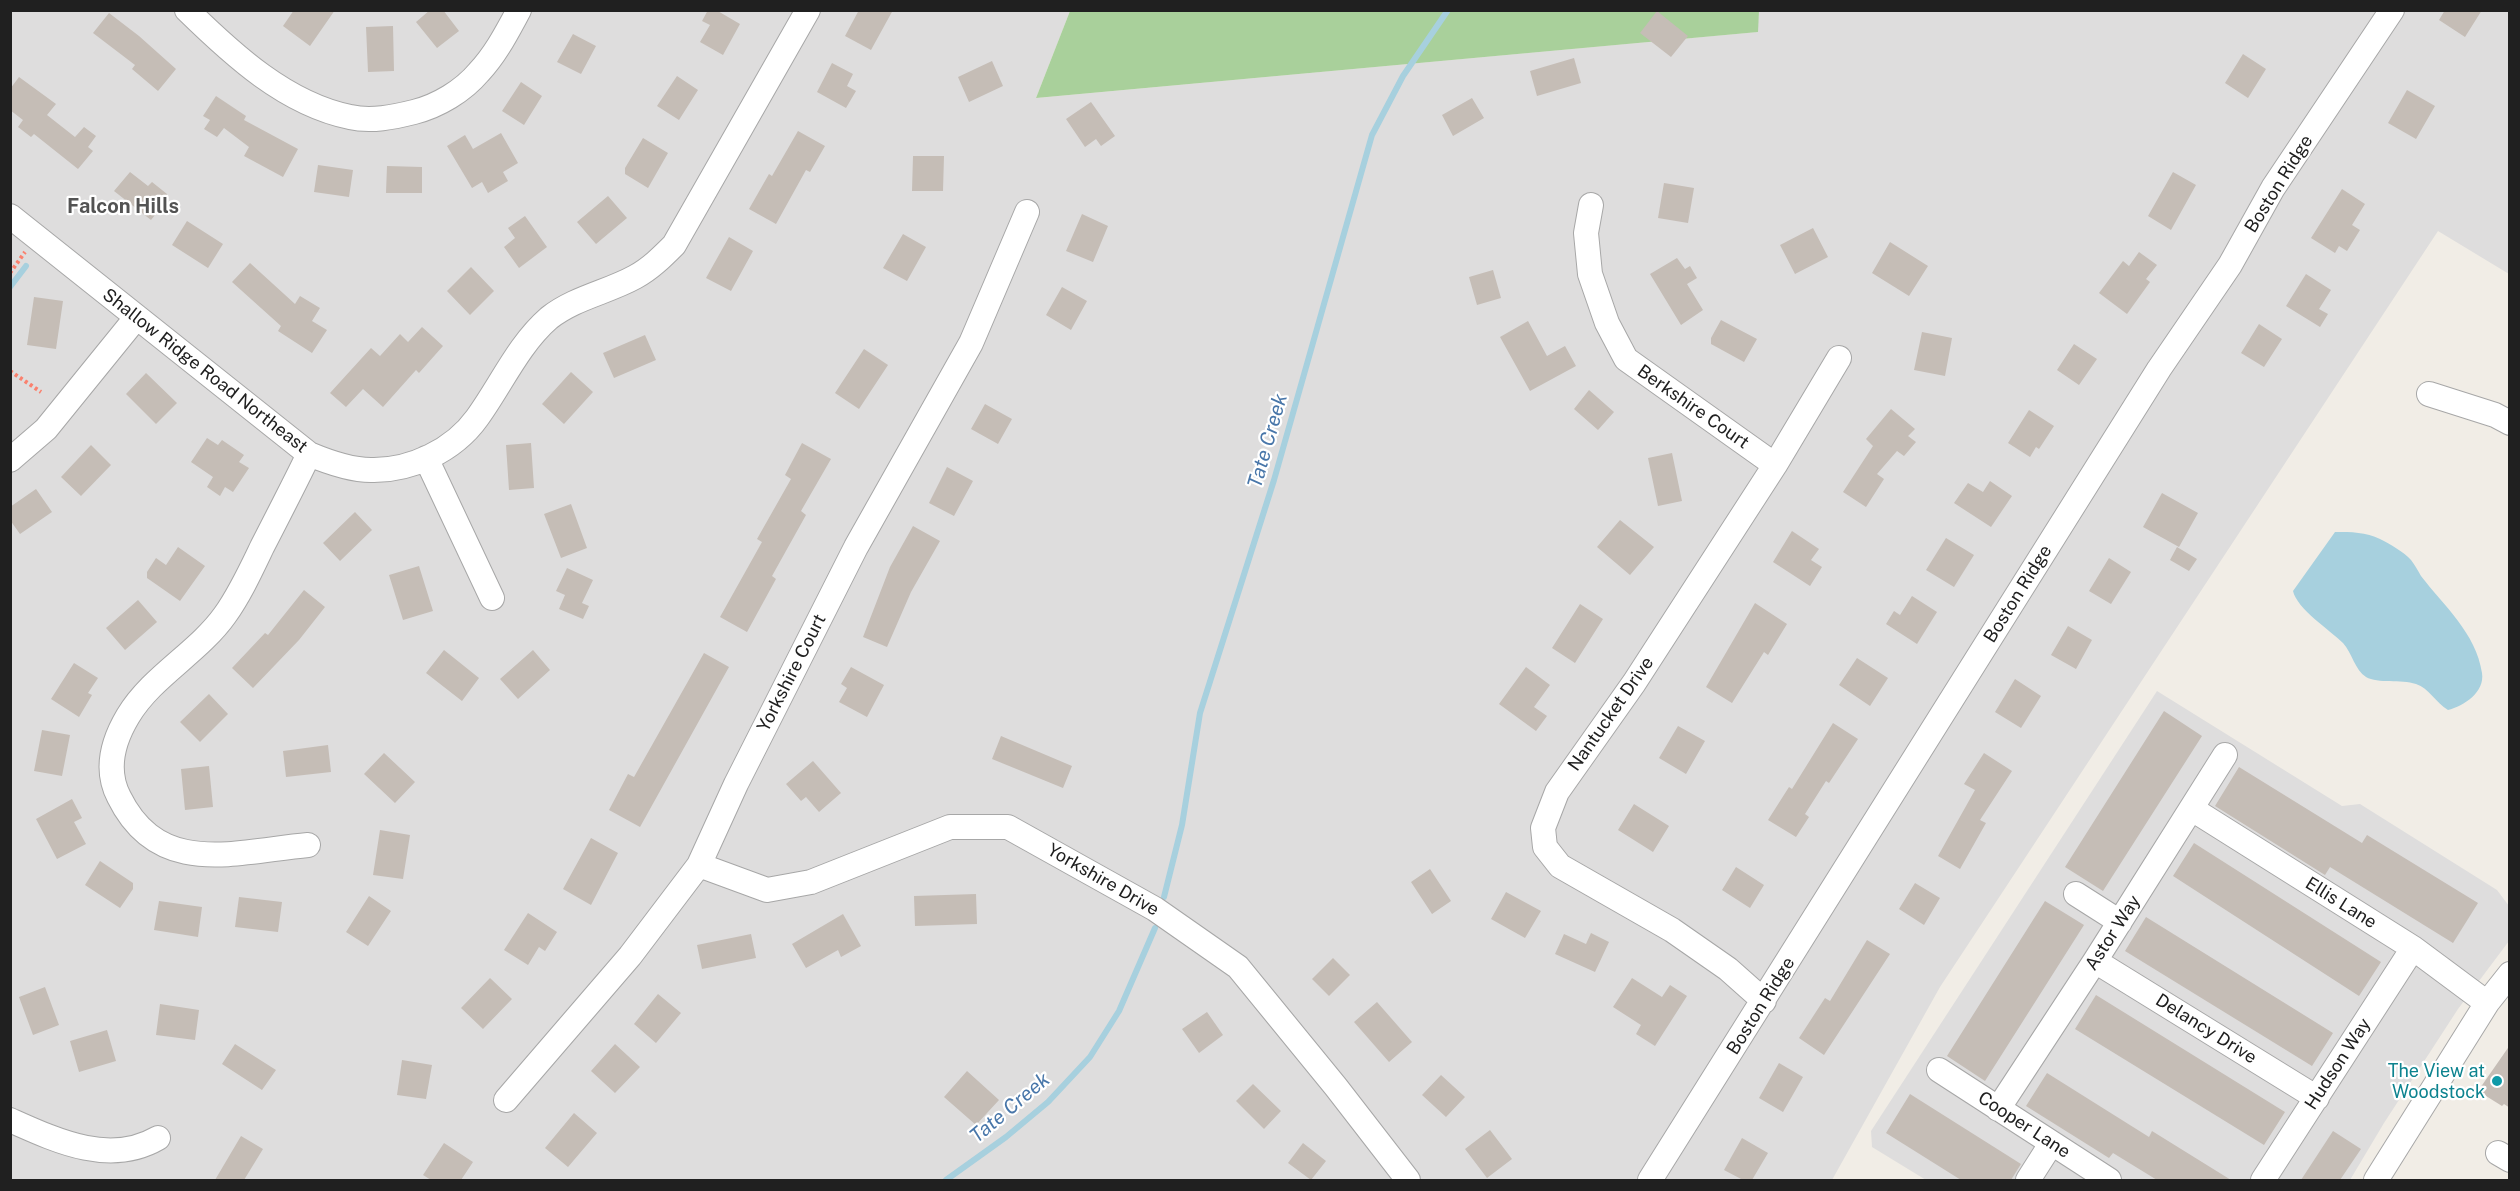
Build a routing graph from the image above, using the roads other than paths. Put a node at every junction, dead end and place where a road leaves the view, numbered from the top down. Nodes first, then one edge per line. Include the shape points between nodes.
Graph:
1 (187, 10) edge
2 (519, 10) edge
3 (808, 10) edge
4 (2392, 10) edge
5 (1591, 205) dead end
6 (1027, 212) dead end
7 (10, 216) edge
8 (136, 318) junction
9 (1839, 358) dead end
10 (2429, 394) dead end
11 (2510, 423) edge
12 (309, 454) junction
13 (426, 458) junction
14 (10, 460) edge
15 (1774, 465) junction
16 (492, 598) dead end
17 (2225, 755) dead end
18 (2192, 809) junction
19 (308, 845) dead end
20 (699, 865) junction
21 (2076, 894) dead end
22 (2120, 922) junction
23 (2413, 948) junction
24 (2095, 961) junction
25 (2510, 974) edge
26 (1764, 1001) junction
27 (2487, 1003) junction
28 (1939, 1070) dead end
29 (2316, 1098) junction
30 (506, 1100) dead end
31 (1998, 1109) junction
32 (10, 1120) edge
33 (158, 1138) dead end
34 (2051, 1144) junction
35 (1408, 1180) edge
36 (1650, 1180) edge
37 (2028, 1180) edge
38 (2109, 1180) edge
39 (2264, 1180) edge
40 (2376, 1180) edge

1 - 2 street via 227,49 305,102 351,118 370,119 426,109 460,90 493,56
3 - 13 street, Shallow Ridge Road Northeast via 674,245 634,278 550,318 532,336 465,433
4 - 26 street, Boston Ridge via 2273,188 2230,265 2159,369
5 - 15 street, Berkshire Court via 1587,232 1590,274 1607,323 1626,359
6 - 20 street, Yorkshire Court via 971,343 856,548
7 - 8 street, Shallow Ridge Road Northeast
8 - 12 street, Shallow Ridge Road Northeast
8 - 14 street via 46,429
9 - 15 street, Nantucket Drive
10 - 11 street
12 - 13 street, Shallow Ridge Road Northeast via 368,471 395,469
12 - 19 street via 225,615 129,714 112,755 116,790 128,814 144,832 169,848 197,854
13 - 16 street
15 - 26 street, Nantucket Drive via 1635,683 1557,792 1543,828 1545,847 1560,866 1672,930 1728,969
17 - 18 street, Astor Way
18 - 22 street, Astor Way
18 - 23 street, Ellis Lane
20 - 30 street, Yorkshire Court via 630,956
20 - 35 street, Yorkshire Drive via 767,890 811,882 950,827 1008,827 1155,909 1238,967
21 - 22 street
22 - 24 street, Astor Way
23 - 27 street, Ellis Lane
23 - 29 street, Hudson Way
24 - 29 street, Delancy Drive
24 - 31 street, Astor Way
25 - 27 street
26 - 36 street, Boston Ridge
27 - 40 street
28 - 31 street, Cooper Lane
29 - 39 street, Hudson Way
31 - 34 street, Cooper Lane
32 - 33 street via 94,1151 142,1147
34 - 37 street
34 - 38 street, Cooper Lane

